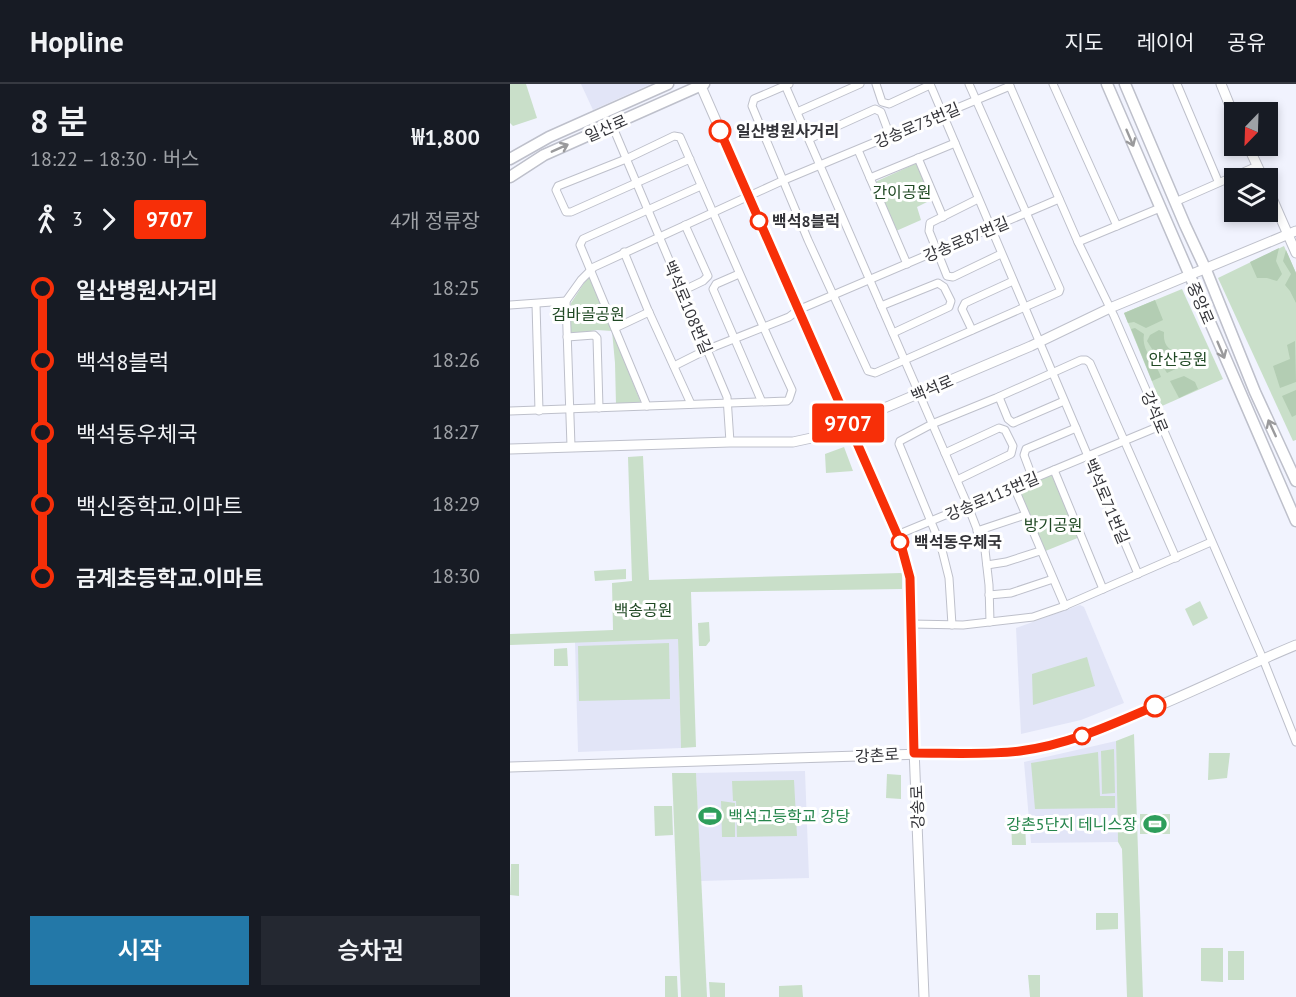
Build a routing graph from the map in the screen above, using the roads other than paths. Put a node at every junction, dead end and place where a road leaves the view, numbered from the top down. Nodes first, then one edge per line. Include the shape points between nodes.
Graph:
1 (668, 84) edge
2 (861, 84) edge
3 (876, 84) edge
4 (930, 84) edge
5 (969, 84) edge
6 (1053, 84) edge
7 (1107, 84) edge
8 (1125, 84) edge
9 (1177, 84) edge
10 (1221, 84) edge
11 (702, 85) edge
12 (787, 85) edge
13 (1009, 85) edge
14 (976, 100) junction
15 (1228, 102) edge
16 (797, 112) junction
17 (943, 114) junction
18 (612, 125) junction
19 (890, 136) junction
20 (809, 139) junction
21 (955, 143) junction
22 (858, 150) junction
23 (1252, 156) edge
24 (1001, 157) joint
25 (918, 158) junction
26 (510, 159) edge
27 (626, 159) junction
28 (690, 159) junction
29 (820, 166) junction
30 (1257, 166) joint
31 (510, 177) edge
32 (870, 178) junction
33 (784, 180) junction
34 (1218, 181) junction
35 (635, 183) junction
36 (701, 186) junction
37 (748, 196) junction
38 (978, 199) junction
39 (1059, 199) junction
40 (1175, 202) junction
41 (883, 207) joint
42 (1278, 207) edge
43 (1160, 208) junction
44 (648, 210) junction
45 (713, 213) junction
46 (1025, 213) junction
47 (943, 217) junction
48 (685, 225) junction
49 (1117, 226) junction
50 (991, 228) junction
51 (1292, 232) edge
52 (659, 237) junction
53 (1078, 243) junction
54 (938, 251) junction
55 (624, 252) junction
56 (1296, 253) edge
57 (1001, 254) junction
58 (907, 264) junction
59 (591, 269) junction
60 (1206, 270) junction
61 (738, 272) junction
62 (1190, 277) junction
63 (870, 280) junction
64 (1013, 281) junction
65 (682, 291) junction
66 (834, 295) junction
67 (566, 301) junction
68 (536, 304) junction
69 (510, 305) edge
70 (881, 306) junction
71 (1024, 308) junction
72 (1110, 308) junction
73 (798, 310) junction
74 (649, 311) junction
75 (615, 328) junction
76 (763, 328) junction
77 (971, 330) junction
78 (893, 333) junction
79 (567, 337) junction
80 (734, 340) junction
81 (1039, 342) junction
82 (706, 350) junction
83 (904, 359) junction
84 (674, 366) junction
85 (1052, 373) junction
86 (919, 394) junction
87 (998, 398) junction
88 (761, 400) junction
89 (1064, 401) junction
90 (727, 403) junction
91 (691, 404) junction
92 (647, 406) junction
93 (599, 408) junction
94 (570, 410) junction
95 (510, 411) edge
96 (539, 411) junction
97 (849, 424) junction
98 (932, 424) junction
99 (1160, 426) junction
100 (1076, 428) junction
101 (1124, 440) junction
102 (730, 442) junction
103 (571, 446) junction
104 (510, 449) edge
105 (945, 453) junction
106 (1088, 456) junction
107 (1054, 470) junction
108 (1033, 479) junction
109 (957, 480) junction
110 (1296, 481) edge
111 (1014, 487) junction
112 (968, 506) junction
113 (1025, 515) junction
114 (1296, 520) edge
115 (931, 521) junction
116 (977, 531) junction
117 (897, 535) junction
118 (1211, 542) junction
119 (1040, 551) junction
120 (1176, 558) junction
121 (987, 565) junction
122 (1138, 574) junction
123 (1053, 579) junction
124 (1103, 589) junction
125 (989, 595) junction
126 (1065, 606) junction
127 (990, 622) junction
128 (911, 624) junction
129 (952, 625) junction
130 (1296, 645) edge
131 (1263, 659) junction
132 (1296, 742) edge
133 (914, 753) junction
134 (510, 767) edge
135 (924, 997) edge

1 - 26 main road, 일산로 via 549,137
2 - 16 street
3 - 4 street via 882,102 889,104
4 - 17 street, 백석로71번길
5 - 14 street, 강송로73번길
6 - 49 street
7 -> 43 main road, 중앙로
8 - 40 main road, 중앙로
9 - 34 street
10 - 15 main road
11 - 18 main road, 일산로
11 - 37 main road, 강송로
12 - 16 street
12 - 33 street via 754,99 752,106
13 - 14 street, 강송로73번길
13 - 39 street, 강석로
14 - 17 street, 강송로73번길
14 - 24 street, 강송로73번길
16 - 20 street
17 - 19 street, 강송로73번길
17 - 21 street, 백석로71번길
18 - 27 street, 백석로108번길
31 -> 18 main road, 일산로 via 544,155
19 - 20 street via 881,112 875,109
19 - 22 street, 강송로73번길
20 - 29 street
21 - 25 street
21 - 38 street, 백석로71번길
22 - 29 street, 강송로73번길
22 - 32 street, 강송로73번길
23 - 30 main road
24 - 46 street, 강송로87번길
25 - 32 street
25 - 47 street
27 - 28 street via 677,136
27 - 35 street, 백석로108번길
27 - 35 street via 556,190 566,212 571,212
28 - 35 street
28 - 36 street
29 - 33 street, 강송로73번길
29 - 63 street
30 - 34 street
32 - 41 street, 강송로73번길
33 - 37 street, 강송로73번길
33 - 66 street
34 - 40 street
35 - 44 street, 백석로108번길
36 - 44 street
36 - 45 street
37 - 45 street, 강송로73번길
37 - 73 main road, 강송로
38 - 47 street
38 - 50 street, 백석로71번길
39 - 46 street, 강송로87번길
39 - 53 street, 강석로
40 - 60 main road, 중앙로
41 - 58 street, 강송로87번길
42 - 51 main road
43 - 49 street
43 - 62 main road, 중앙로
44 - 52 street, 백석로108번길
44 - 59 street via 583,239 580,245
45 - 48 street, 강송로73번길
45 - 61 street
46 - 50 street, 강송로87번길
46 - 71 street, 강송로87번길 via 1060,289
47 - 54 street via 930,223 929,231
48 - 52 street, 강송로73번길
48 - 65 street via 708,276
49 - 53 street
50 - 54 street, 강송로87번길
50 - 57 street, 백석로71번길
51 - 56 main road
51 - 60 main road, 백석로
52 - 55 street, 강송로73번길
52 - 65 street, 백석로108번길
53 - 72 street, 강석로
54 - 57 street via 947,276 953,277
54 - 58 street, 강송로87번길
55 - 59 street, 강송로73번길
55 - 74 street
57 - 64 street, 백석로71번길
58 - 63 street, 강송로87번길
59 - 67 street
59 - 75 street
60 - 62 main road, 백석로
110 -> 60 main road, 중앙로
61 - 76 street
61 - 80 street via 716,284 713,290
62 - 72 main road, 백석로
62 -> 114 main road, 중앙로
63 - 66 street, 강송로87번길
63 - 70 street
64 - 71 street, 백석로71번길
64 - 77 street via 965,303 962,309
65 - 82 street, 백석로108번길
66 - 73 street, 강송로87번길
66 - 83 street via 868,371 875,373
67 - 68 street
67 - 79 street
68 - 69 street
68 - 96 street
70 - 78 street
70 - 78 street via 938,283 944,286 951,302 949,307
71 - 77 street
71 - 81 street, 백석로71번길
72 - 81 main road, 백석로
72 - 99 street, 강석로
73 - 76 street, 강송로87번길
73 - 97 main road, 강송로
74 - 75 street
74 - 84 street
75 - 92 street
76 - 80 street, 강송로87번길
76 - 88 street via 792,390 787,400
77 - 83 street
78 - 83 street
79 - 93 street via 597,338
79 - 94 street
80 - 82 street, 강송로87번길
80 - 88 street
81 - 85 street, 백석로71번길
81 - 86 main road, 백석로
82 - 84 street, 강송로87번길
82 - 90 street, 백석로108번길
83 - 86 street
84 - 91 street
85 - 87 street
85 - 89 street, 백석로71번길
85 - 101 street via 1081,360 1090,363
86 - 97 main road, 백석로
86 - 98 street
87 - 89 street via 1013,423
87 - 98 street
88 - 90 street
89 - 100 street, 백석로71번길
90 - 91 street
90 - 102 street, 백석로108번길
91 - 92 street
92 - 93 street
93 - 94 street
94 - 96 street
94 - 103 street
95 - 96 street
97 - 102 main road, 백석로 via 793,442
97 - 117 main road, 강송로
98 - 105 street
98 - 115 street, 강송로113번길 via 902,438 899,444
99 - 101 street, 강송로113번길
99 - 118 street, 강석로
100 - 106 street, 백석로71번길
100 - 108 street via 1026,449 1024,455
101 - 106 street, 강송로113번길
101 - 120 street
102 - 103 main road, 백석로
103 - 104 main road, 백석로
105 - 109 street
105 - 109 street via 999,428 1005,430 1013,446 1011,454
106 - 107 street, 강송로113번길
106 - 122 street, 백석로71번길
107 - 108 street, 강송로113번길
107 - 124 street, 강송로113번길
108 - 111 street, 강송로113번길
109 - 112 street
111 - 112 street, 강송로113번길
111 - 113 street
112 - 115 street, 강송로113번길
112 - 116 street
113 - 116 street
113 - 119 street
115 - 117 street, 강송로113번길
115 - 129 street, 강송로113번길 via 949,578
116 - 121 street
117 - 128 main road, 강송로 via 910,578
118 - 120 street
118 - 131 street, 강석로
119 - 121 street
119 - 123 street
120 - 122 street
121 - 125 street
122 - 124 street
123 - 125 street via 1011,593
123 - 126 street
124 - 126 street
125 - 127 street
126 - 127 street via 1033,617
127 - 129 street
128 - 129 street
128 - 133 main road, 강송로
130 - 131 main road, 강촌로
131 - 132 street, 강석로
131 - 133 main road, 강촌로 via 1100,730 1054,745 1018,752
133 - 134 main road, 강촌로
133 - 135 main road, 강송로

